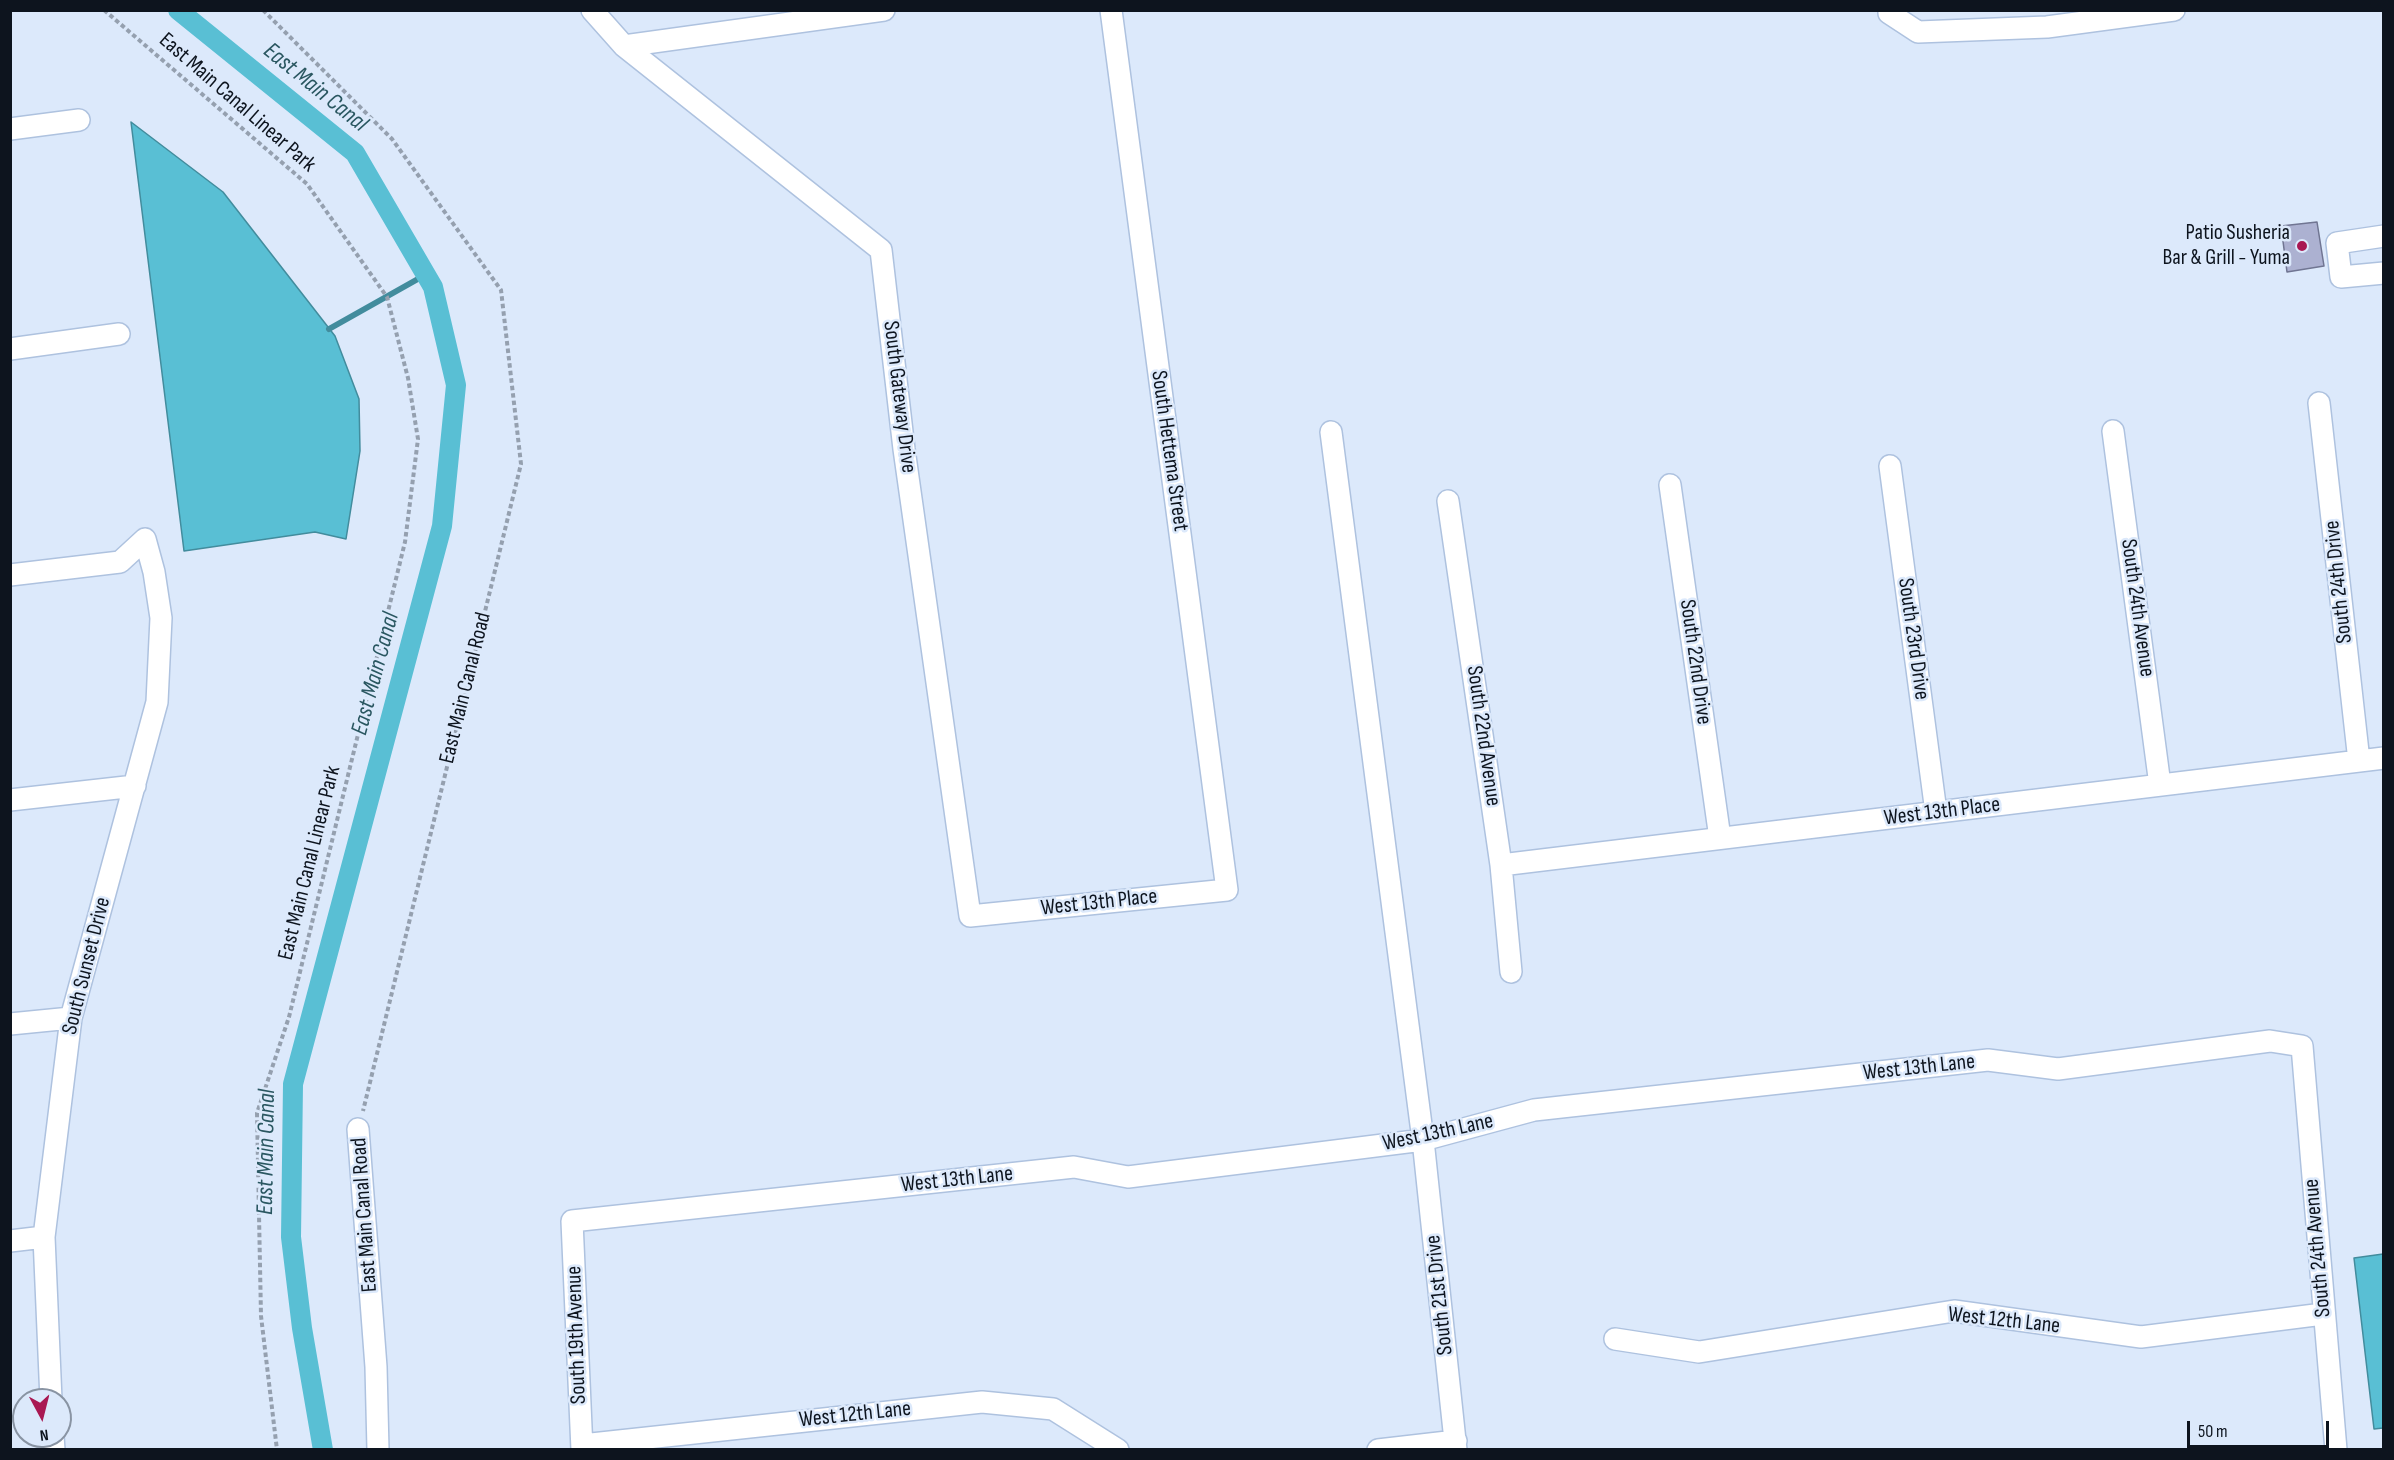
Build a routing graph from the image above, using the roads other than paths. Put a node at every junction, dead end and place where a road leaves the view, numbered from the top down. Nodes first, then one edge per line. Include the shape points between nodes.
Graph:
1 (592, 10) edge
2 (884, 10) edge
3 (1111, 10) edge
4 (1889, 10) edge
5 (2174, 10) edge
6 (624, 46) junction
7 (79, 120) dead end
8 (10, 129) edge
9 (2384, 236) edge
10 (2384, 273) edge
11 (119, 334) dead end
12 (10, 349) edge
13 (2319, 403) dead end
14 (2114, 431) dead end
15 (1330, 432) dead end
16 (1890, 465) dead end
17 (1670, 485) dead end
18 (1448, 501) dead end
19 (10, 575) edge
20 (2384, 759) edge
21 (2359, 761) junction
22 (2160, 785) junction
23 (135, 786) junction
24 (10, 800) edge
25 (1936, 812) junction
26 (1720, 838) junction
27 (1502, 864) junction
28 (1227, 891) joint
29 (970, 916) joint
30 (1511, 972) dead end
31 (71, 1018) junction
32 (10, 1024) edge
33 (2302, 1046) joint
34 (358, 1129) road end
35 (1423, 1140) junction
36 (572, 1221) joint
37 (44, 1237) junction
38 (10, 1241) edge
39 (2323, 1314) junction
40 (1615, 1339) dead end
41 (50, 1388) edge
42 (1456, 1445) edge
43 (582, 1447) edge
44 (378, 1449) edge
45 (1118, 1449) edge
46 (1378, 1449) edge
47 (2336, 1449) edge

1 - 6 street, South Gateway Drive
2 - 6 street
3 - 28 street, South Hettema Street
4 - 5 street via 1918,32 2046,27
6 - 29 street, South Gateway Drive via 881,250 904,449
7 - 8 street
9 - 10 street via 2337,243 2341,277
11 - 12 street
13 - 21 street, South 24th Drive
14 - 22 street, South 24th Avenue
15 - 35 street, South 21st Drive
16 - 25 street, South 23rd Drive
17 - 26 street, South 22nd Drive
18 - 27 street, South 22nd Avenue
19 - 23 street, South Sunset Drive via 120,562 145,539 161,618 157,702
20 - 21 street, West 13th Place
21 - 22 street, West 13th Place
22 - 25 street, West 13th Place
23 - 24 street
23 - 31 street, South Sunset Drive
25 - 26 street, West 13th Place
26 - 27 street, West 13th Place
27 - 30 street, South 22nd Avenue
28 - 29 street, West 13th Place
31 - 32 street
31 - 37 street, South Sunset Drive
33 - 35 street, West 13th Lane via 2270,1041 2058,1070 1988,1060 1534,1110
33 - 39 street, South 24th Avenue
34 - 44 street, East Main Canal Road via 376,1367
35 - 36 street, West 13th Lane via 1128,1177 1074,1167
35 - 42 street, South 21st Drive
36 - 43 street, South 19th Avenue
37 - 38 street
37 - 41 street, South Sunset Drive
39 - 40 street, West 12th Lane via 2141,1337 1954,1311 1699,1352
39 - 47 street, South 24th Avenue
42 - 46 street
43 - 45 street, West 12th Lane via 982,1402 1053,1409

